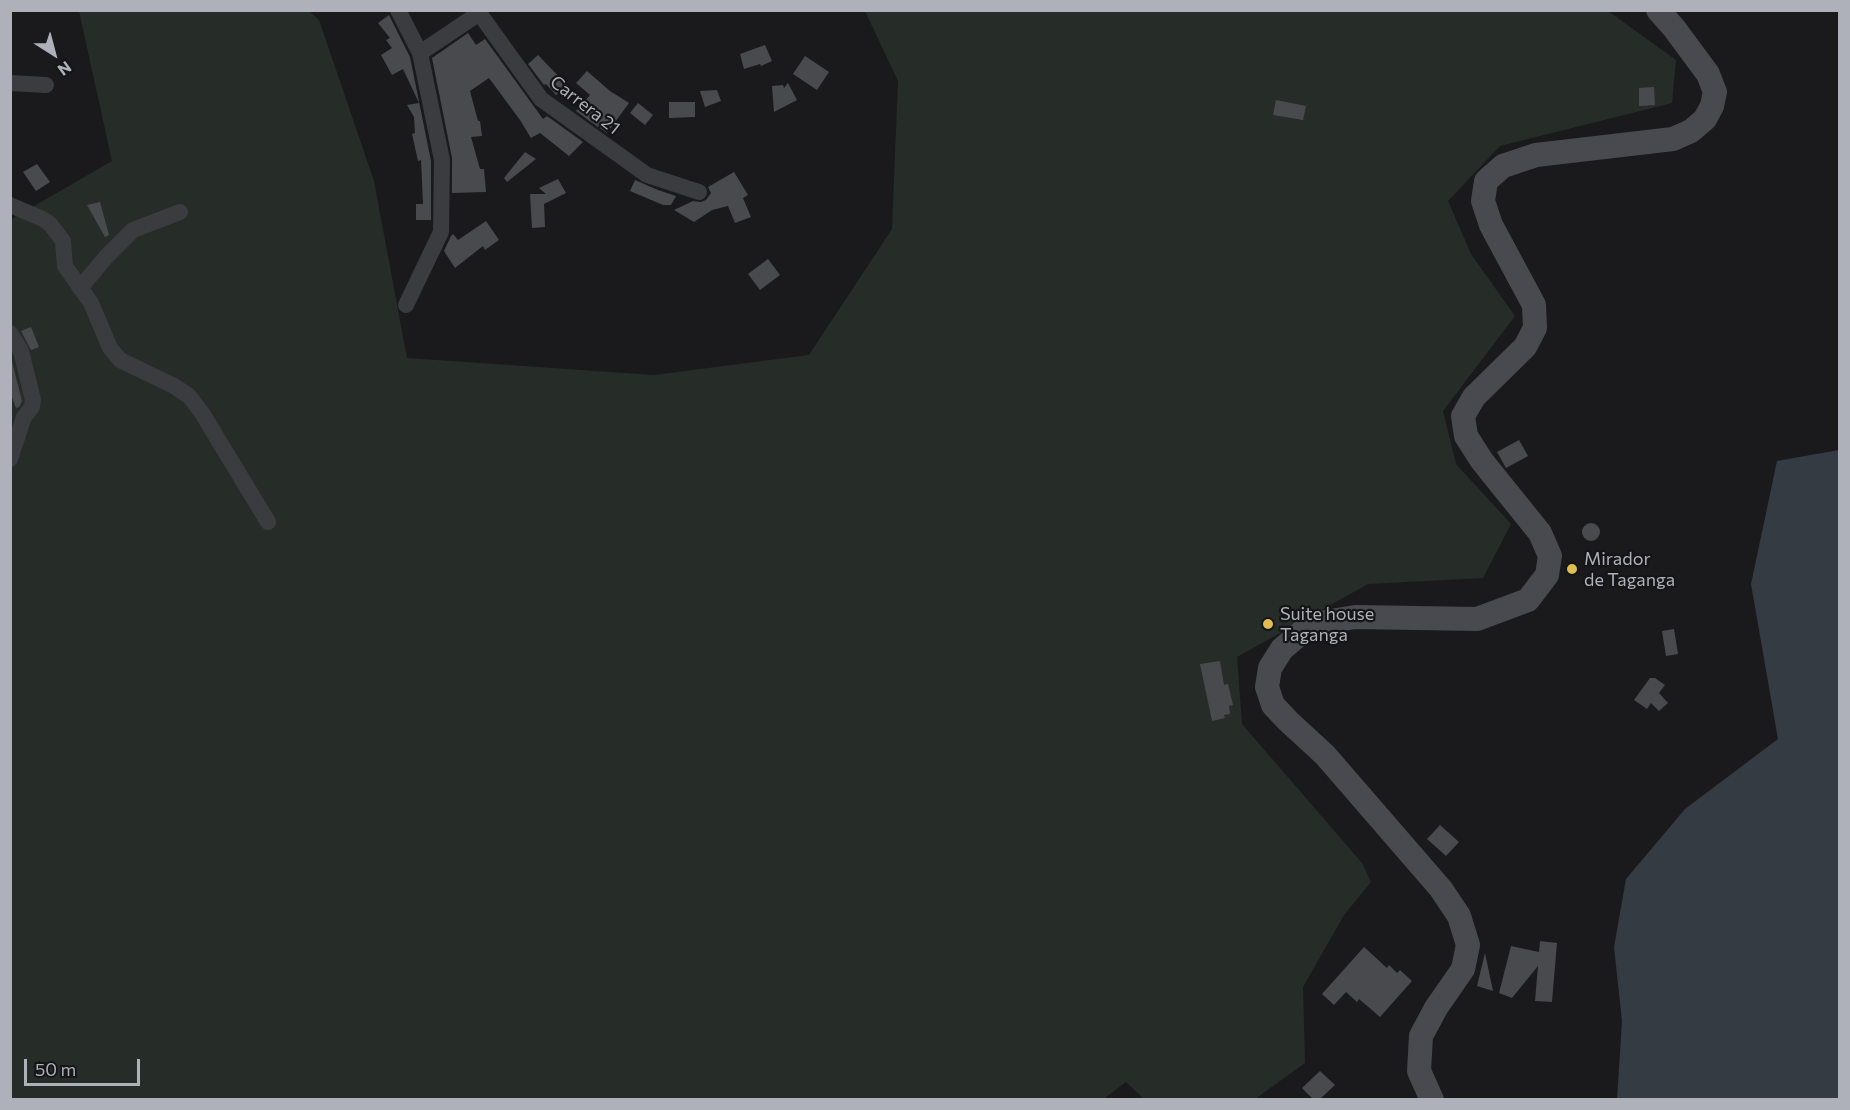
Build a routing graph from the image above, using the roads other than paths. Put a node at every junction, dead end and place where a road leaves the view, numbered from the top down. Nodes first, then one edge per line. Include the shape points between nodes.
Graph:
1 (398, 10) edge
2 (1658, 10) edge
3 (478, 12) edge
4 (420, 53) junction
5 (10, 83) edge
6 (46, 85) dead end
7 (699, 192) dead end
8 (10, 205) edge
9 (180, 212) dead end
10 (80, 288) junction
11 (406, 305) dead end
12 (10, 333) edge
13 (10, 459) edge
14 (268, 522) dead end
15 (1432, 1100) edge

1 - 4 street
2 - 15 street via 1708,75 1715,92 1705,119 1673,139 1536,155 1503,166 1486,181 1483,201 1491,225 1534,305 1535,328 1525,347 1474,397 1463,416 1466,436 1540,533 1550,556 1547,575 1528,600 1478,619 1355,617 1325,622 1302,632 1282,649 1270,668 1267,687 1273,705 1325,755 1441,889 1459,916 1468,945 1463,969 1421,1036 1419,1071
3 - 4 street
3 - 7 street, Carrera 21 via 541,99 647,175
4 - 11 street via 442,160 441,232
5 - 6 street
8 - 10 street via 50,224 63,241 65,266
9 - 10 street via 133,230
10 - 14 street via 120,360 189,396
12 - 13 street via 21,351 33,400

